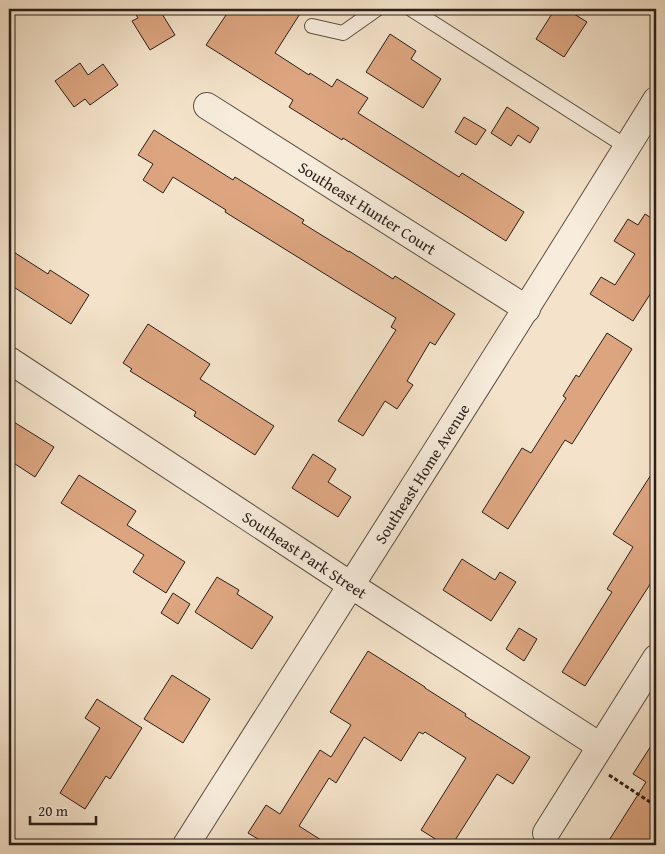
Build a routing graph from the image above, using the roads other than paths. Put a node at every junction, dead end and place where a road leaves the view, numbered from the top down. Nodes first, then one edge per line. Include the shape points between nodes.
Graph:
1 (377, 9) edge
2 (411, 9) edge
3 (312, 26) dead end
4 (656, 100) edge
5 (208, 106) dead end
6 (627, 147) junction
7 (526, 309) junction
8 (9, 360) edge
9 (351, 586) junction
10 (656, 658) edge
11 (595, 754) junction
12 (546, 833) dead end
13 (186, 845) edge

1 - 3 lane via 343,32
2 - 6 lane
4 - 6 street, Southeast Home Avenue
5 - 7 street, Southeast Hunter Court
6 - 7 street, Southeast Home Avenue
7 - 9 street, Southeast Home Avenue
8 - 9 street, Southeast Park Street
9 - 11 street, Southeast Park Street
9 - 13 street, Southeast Home Avenue
10 - 11 street
11 - 12 street

